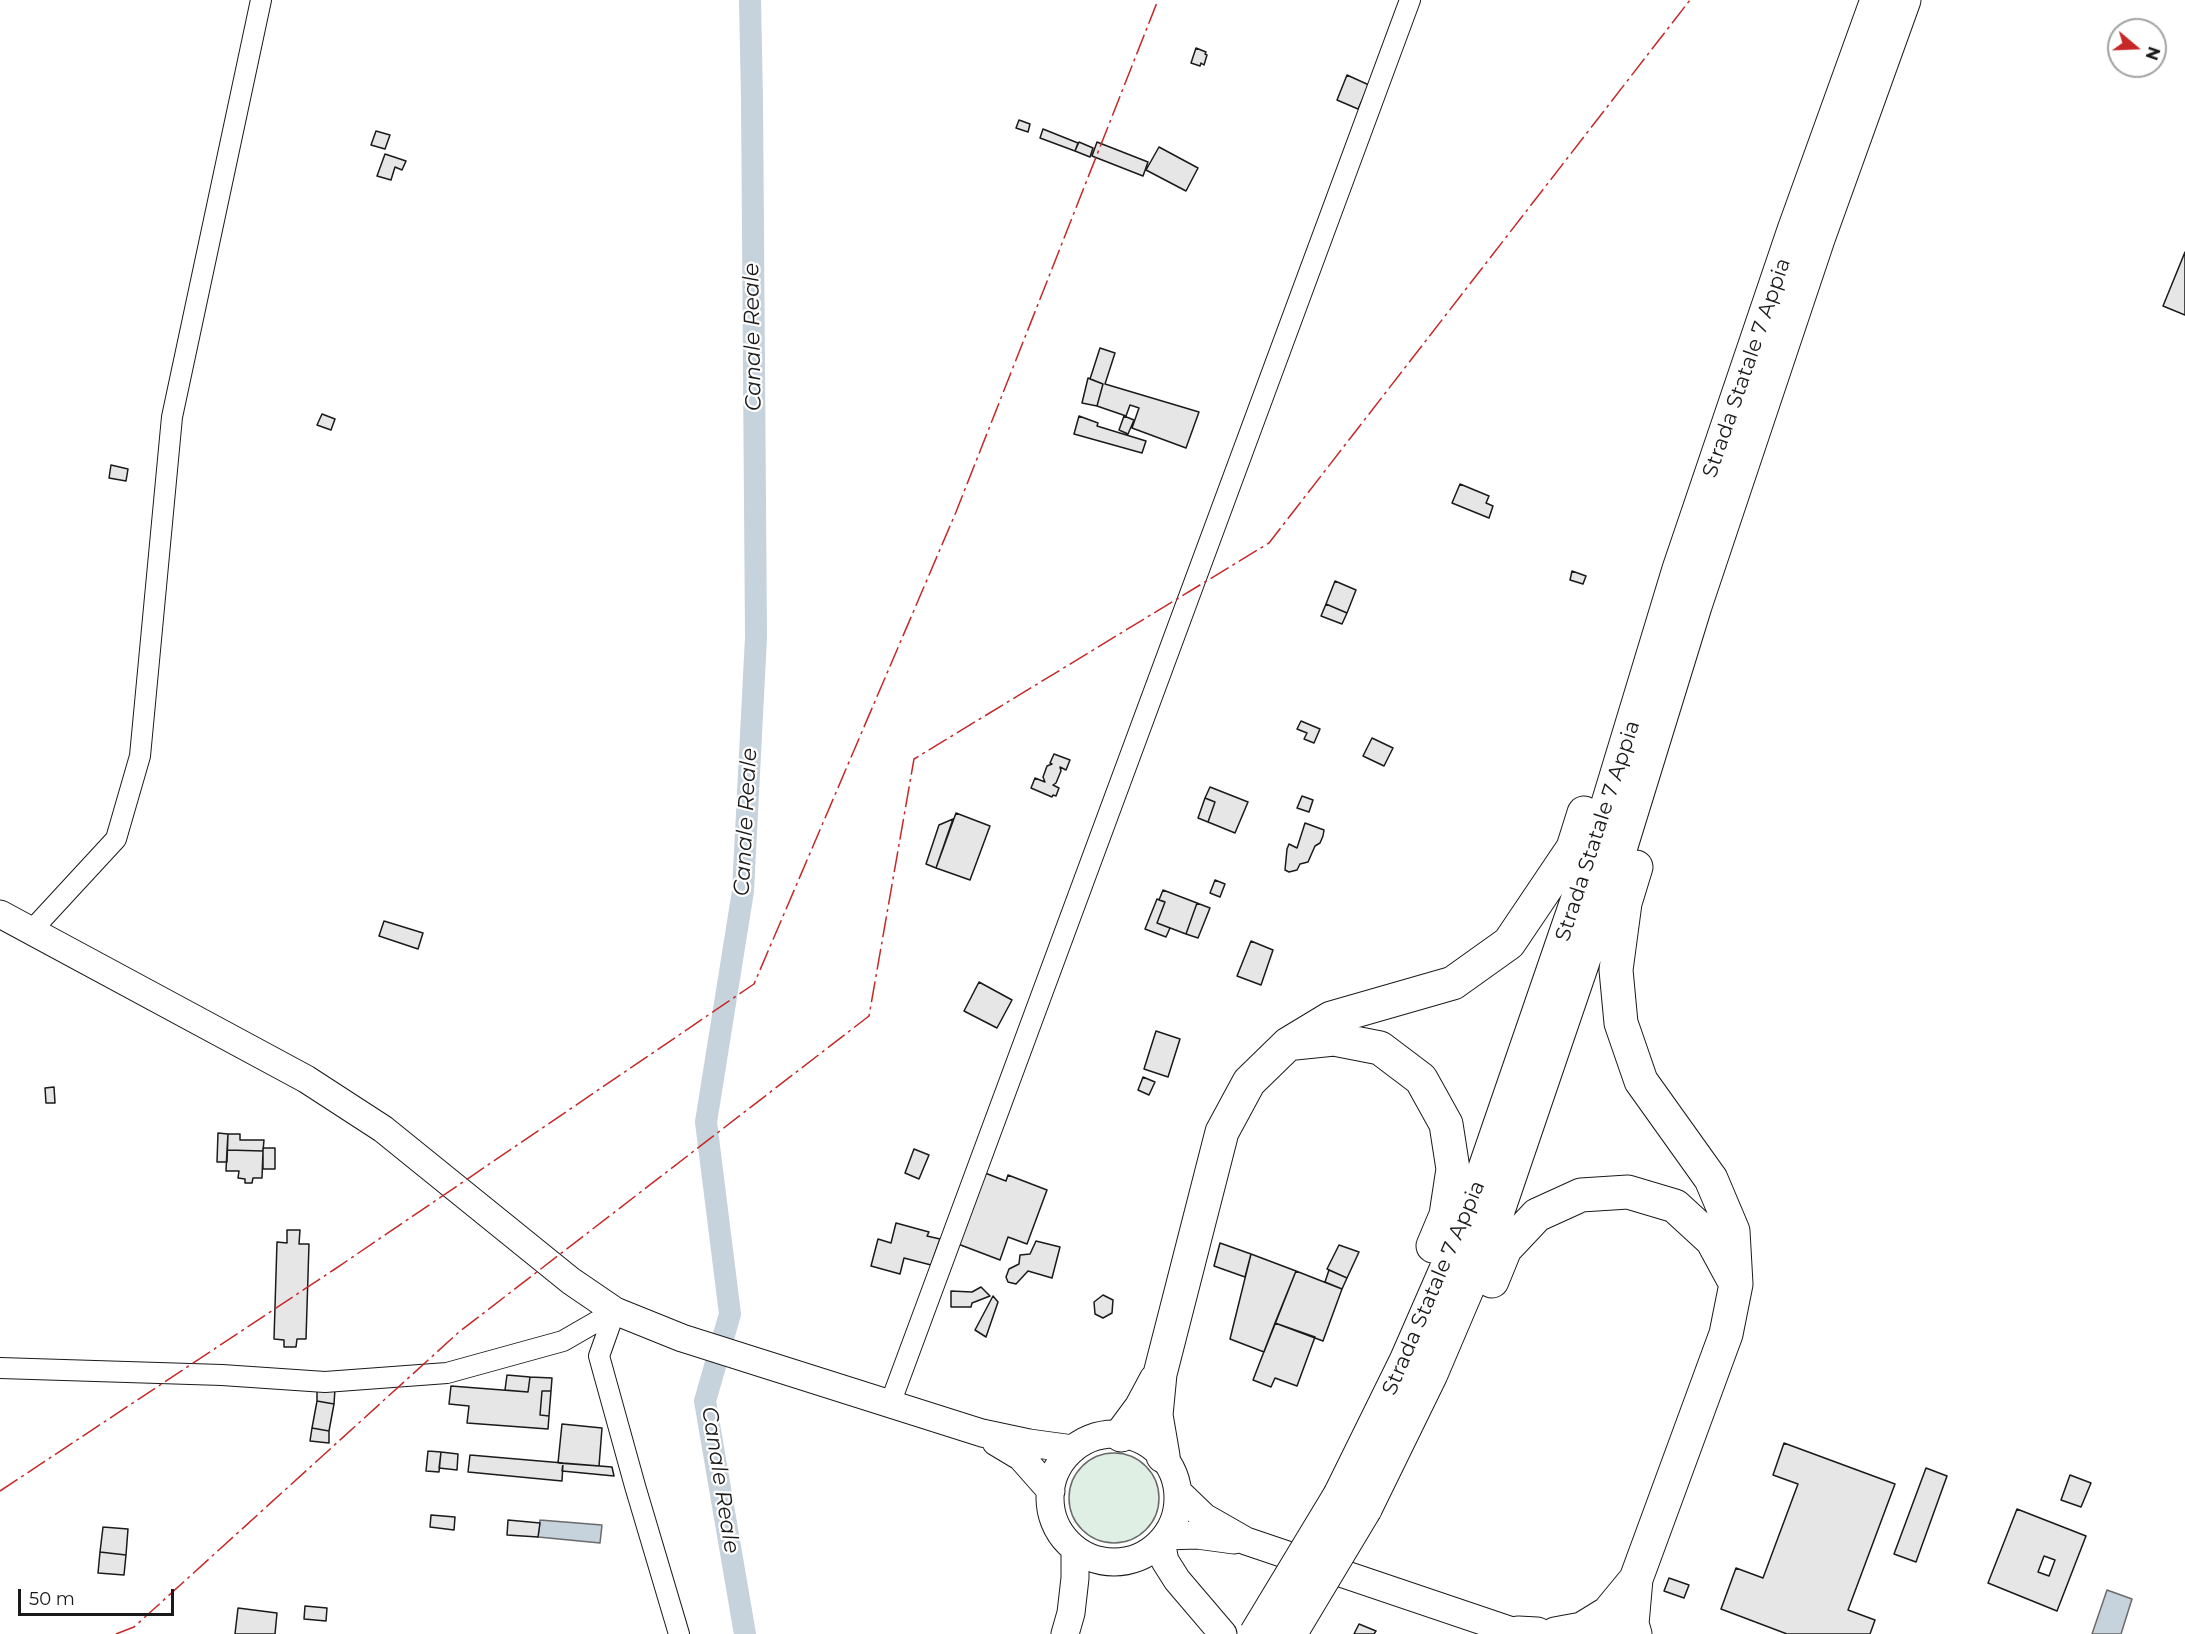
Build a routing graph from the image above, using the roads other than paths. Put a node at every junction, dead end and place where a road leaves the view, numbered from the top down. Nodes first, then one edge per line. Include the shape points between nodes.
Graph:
1 (261, 0) edge
2 (1410, 0) edge
3 (1876, 0) edge
4 (1904, 0) edge
5 (1679, 569) junction
6 (1695, 606) junction
7 (0, 914) edge
8 (32, 931) junction
9 (1288, 1044) junction
10 (1736, 1284) junction
11 (615, 1311) junction
12 (0, 1368) edge
13 (1160, 1374) junction
14 (890, 1404) junction
15 (982, 1433) junction
16 (1121, 1435) junction
17 (1073, 1449) junction
18 (1163, 1456) junction
19 (1051, 1491) junction
20 (1178, 1492) junction
21 (1352, 1502) junction
22 (1163, 1539) junction
23 (1246, 1541) junction
24 (1075, 1550) junction
25 (1129, 1560) junction
26 (1178, 1580) junction
27 (1068, 1623) edge
28 (1602, 1629) edge
29 (679, 1634) edge
30 (1223, 1634) edge
31 (1256, 1634) edge
32 (1290, 1634) edge
33 (1525, 1634) edge

1 - 8 street via 171,417 140,756 116,839
2 - 14 street
3 - 5 highway, Strada Statale 7 Appia
4 - 6 highway, Strada Statale 7 Appia via 1818,239
5 - 9 highway via 1630,666 1573,848 1509,943 1453,983 1331,1018
5 - 21 highway, Strada Statale 7 Appia via 1589,866 1465,1226
6 - 10 highway via 1682,716 1625,903 1616,970 1621,1023 1641,1081 1711,1179 1733,1231
6 - 21 highway, Strada Statale 7 Appia via 1609,885 1488,1240 1431,1374
7 - 8 street
8 - 11 street via 315,1085 383,1129 571,1281
9 - 13 highway via 1249,1082 1222,1132
9 - 21 highway via 1334,1039 1380,1048 1421,1079 1446,1124 1453,1169 1446,1215 1388,1352
10 - 21 highway via 1712,1240 1675,1206 1628,1192 1581,1195 1538,1215 1505,1249 1448,1384
10 - 28 highway via 1726,1334 1636,1579
11 - 12 street via 563,1341 447,1373 325,1382
11 - 14 street via 682,1338
11 - 29 street via 599,1356
13 - 16 highway
13 - 18 highway via 1156,1415
14 - 15 street
15 - 17 street
15 - 19 street via 1021,1457
16 - 17 street via 1104,1435
16 - 18 street via 1144,1442
17 - 19 street via 1062,1461
18 - 20 street
19 - 24 street via 1052,1513
20 - 22 street via 1176,1515
20 - 23 street via 1204,1517
21 - 31 highway, Strada Statale 7 Appia, bridge
21 - 32 highway, Strada Statale 7 Appia, bridge
22 - 23 street via 1197,1535
22 - 25 street
22 - 26 street via 1165,1561
23 - 33 street
24 - 25 street via 1097,1560
24 - 27 street
25 - 26 street
25 - 27 street via 1089,1582
26 - 30 street

